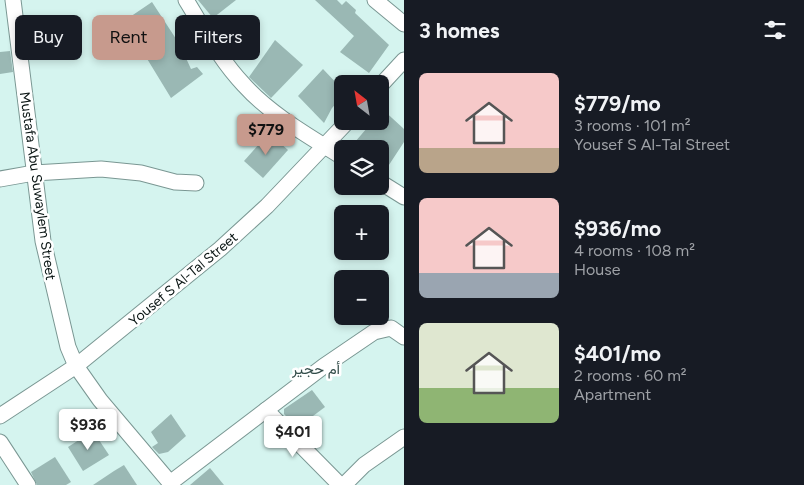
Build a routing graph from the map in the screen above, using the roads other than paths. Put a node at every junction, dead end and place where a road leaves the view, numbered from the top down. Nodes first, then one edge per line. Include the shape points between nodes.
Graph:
1 (13, 0) edge
2 (186, 0) edge
3 (375, 0) edge
4 (404, 24) edge
5 (404, 60) edge
6 (389, 76) edge
7 (340, 130) edge
8 (325, 146) junction
9 (334, 152) edge
10 (34, 173) junction
11 (0, 179) edge
12 (196, 183) dead end
13 (389, 188) edge
14 (404, 197) edge
15 (404, 337) edge
16 (76, 366) junction
17 (266, 410) junction
18 (0, 416) edge
19 (404, 437) edge
20 (0, 442) edge
21 (171, 484) edge
22 (28, 485) edge
23 (340, 485) edge
24 (344, 485) edge

1 - 10 street, Mustafa Abu Suwaylem Street
2 - 8 street via 244,86 272,110
3 - 4 street
5 - 6 street
7 - 8 street, Yousef S Al-Tal Street
8 - 9 street
8 - 16 street, Yousef S Al-Tal Street via 249,223
10 - 11 street
10 - 12 street via 111,170
10 - 16 street, Mustafa Abu Suwaylem Street via 50,275
13 - 14 street
15 - 17 street via 391,328 374,332
16 - 18 street, Yousef S Al-Tal Street
16 - 21 street, Mustafa Abu Suwaylem Street via 100,400
17 - 21 street
17 - 23 street
19 - 24 street via 364,465
20 - 22 street

